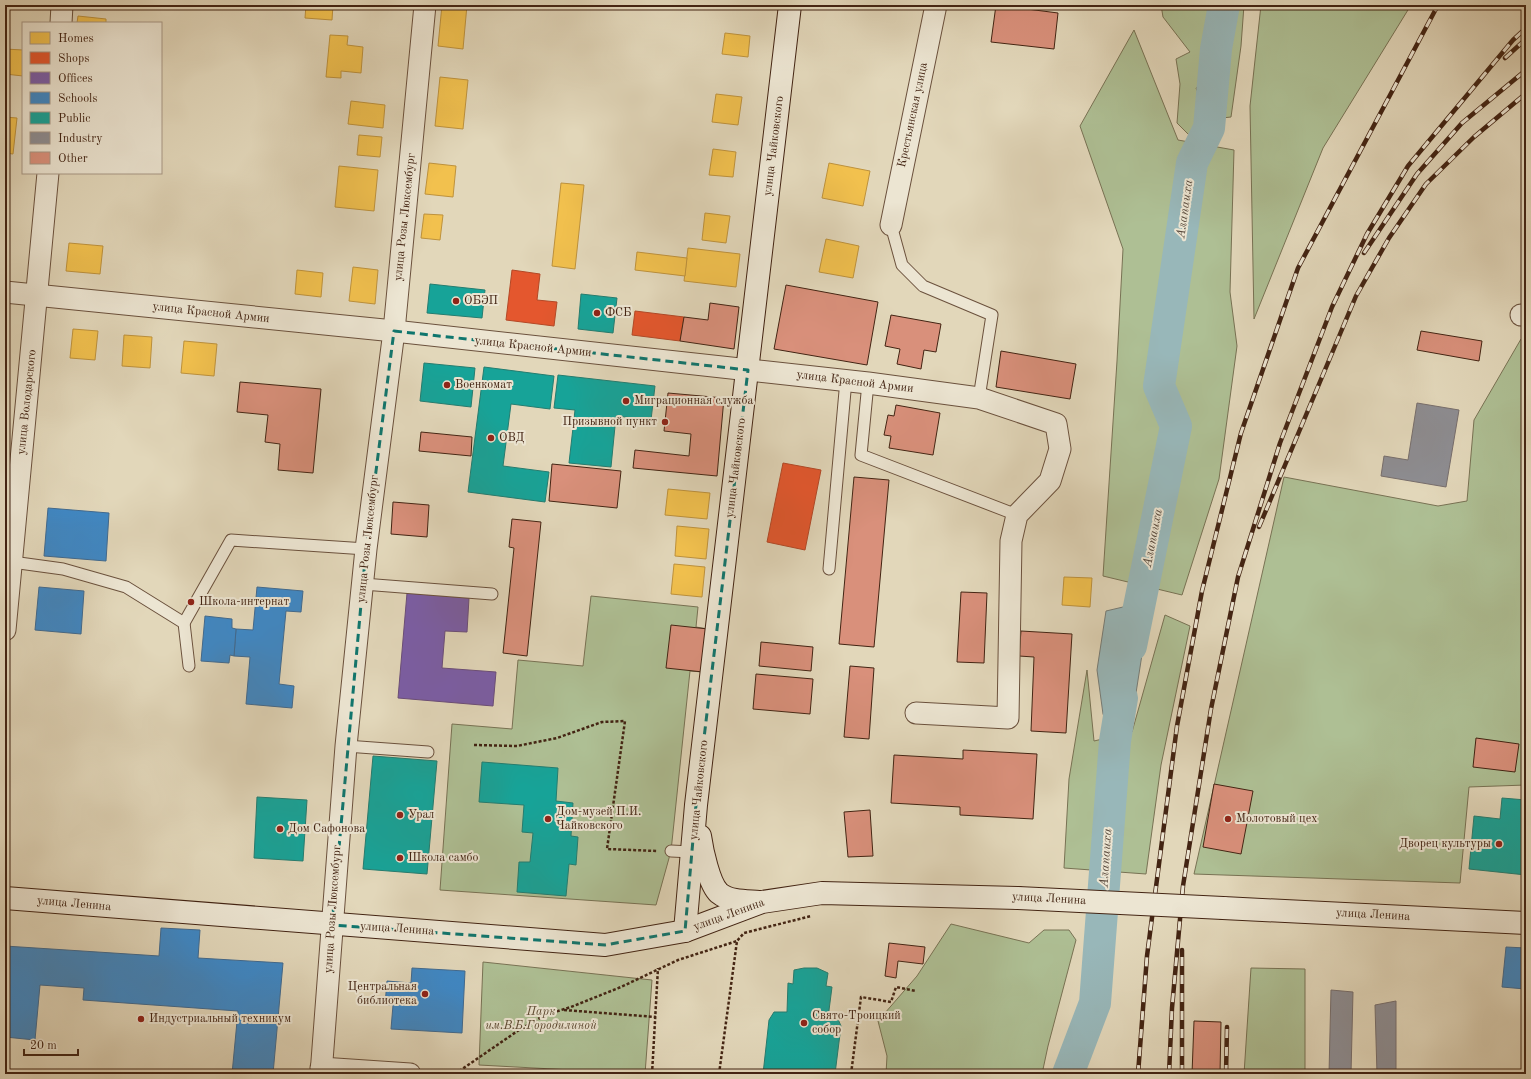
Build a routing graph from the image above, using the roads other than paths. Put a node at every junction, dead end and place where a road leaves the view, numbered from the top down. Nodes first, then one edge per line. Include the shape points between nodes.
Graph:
1 (62, 5) edge
2 (426, 5) edge
3 (790, 5) edge
4 (936, 5) edge
5 (61, 22) edge
6 (48, 174) edge
7 (891, 225) joint
8 (5, 292) edge
9 (38, 296) junction
10 (394, 331) junction
11 (748, 370) junction
12 (846, 380) junction
13 (868, 383) junction
14 (979, 398) junction
15 (1018, 515) junction
16 (366, 549) junction
17 (12, 562) junction
18 (829, 569) dead end
19 (363, 584) junction
20 (492, 594) dead end
21 (184, 623) junction
22 (5, 630) edge
23 (189, 666) dead end
24 (916, 713) dead end
25 (346, 746) junction
26 (428, 752) dead end
27 (696, 805) junction
28 (5, 898) edge
29 (762, 902) junction
30 (1526, 923) edge
31 (332, 925) junction
32 (685, 931) junction
33 (321, 1071) edge
34 (410, 1074) edge

1 - 5 street
2 - 10 street, улица Розы Люксембург
3 - 11 main road, улица Чайковского
4 - 7 street, Крестьянская улица
6 - 9 street, улица Володарского
7 - 14 lane via 902,265 923,286 992,314
8 - 9 street, улица Красной Армии
9 - 10 street, улица Красной Армии
9 - 17 street, улица Володарского
10 - 11 street, улица Красной Армии
10 - 16 street, улица Розы Люксембург
11 - 12 street, улица Красной Армии
11 - 27 main road, улица Чайковского
12 - 13 street, улица Красной Армии
12 - 18 lane
13 - 14 street, улица Красной Армии
13 - 15 lane via 861,455
14 - 15 street, улица Красной Армии via 1056,424 1060,449 1050,481
15 - 24 street via 1011,541 1008,718
16 - 19 street, улица Розы Люксембург
16 - 21 lane via 231,540
17 - 21 lane via 63,569 126,587
17 - 22 street, улица Володарского
19 - 20 lane
19 - 25 street, улица Розы Люксембург
21 - 23 lane
25 - 26 lane
25 - 31 street, улица Розы Люксембург
27 - 29 main road via 703,856 719,893 734,900
27 - 32 main road, улица Чайковского via 682,851
28 - 31 main road, улица Ленина
29 - 30 main road, улица Ленина, bridge via 822,893 1018,898
29 - 32 main road, улица Ленина
31 - 32 main road, улица Ленина via 605,945
31 - 33 street, улица Розы Люксембург
33 - 34 street

